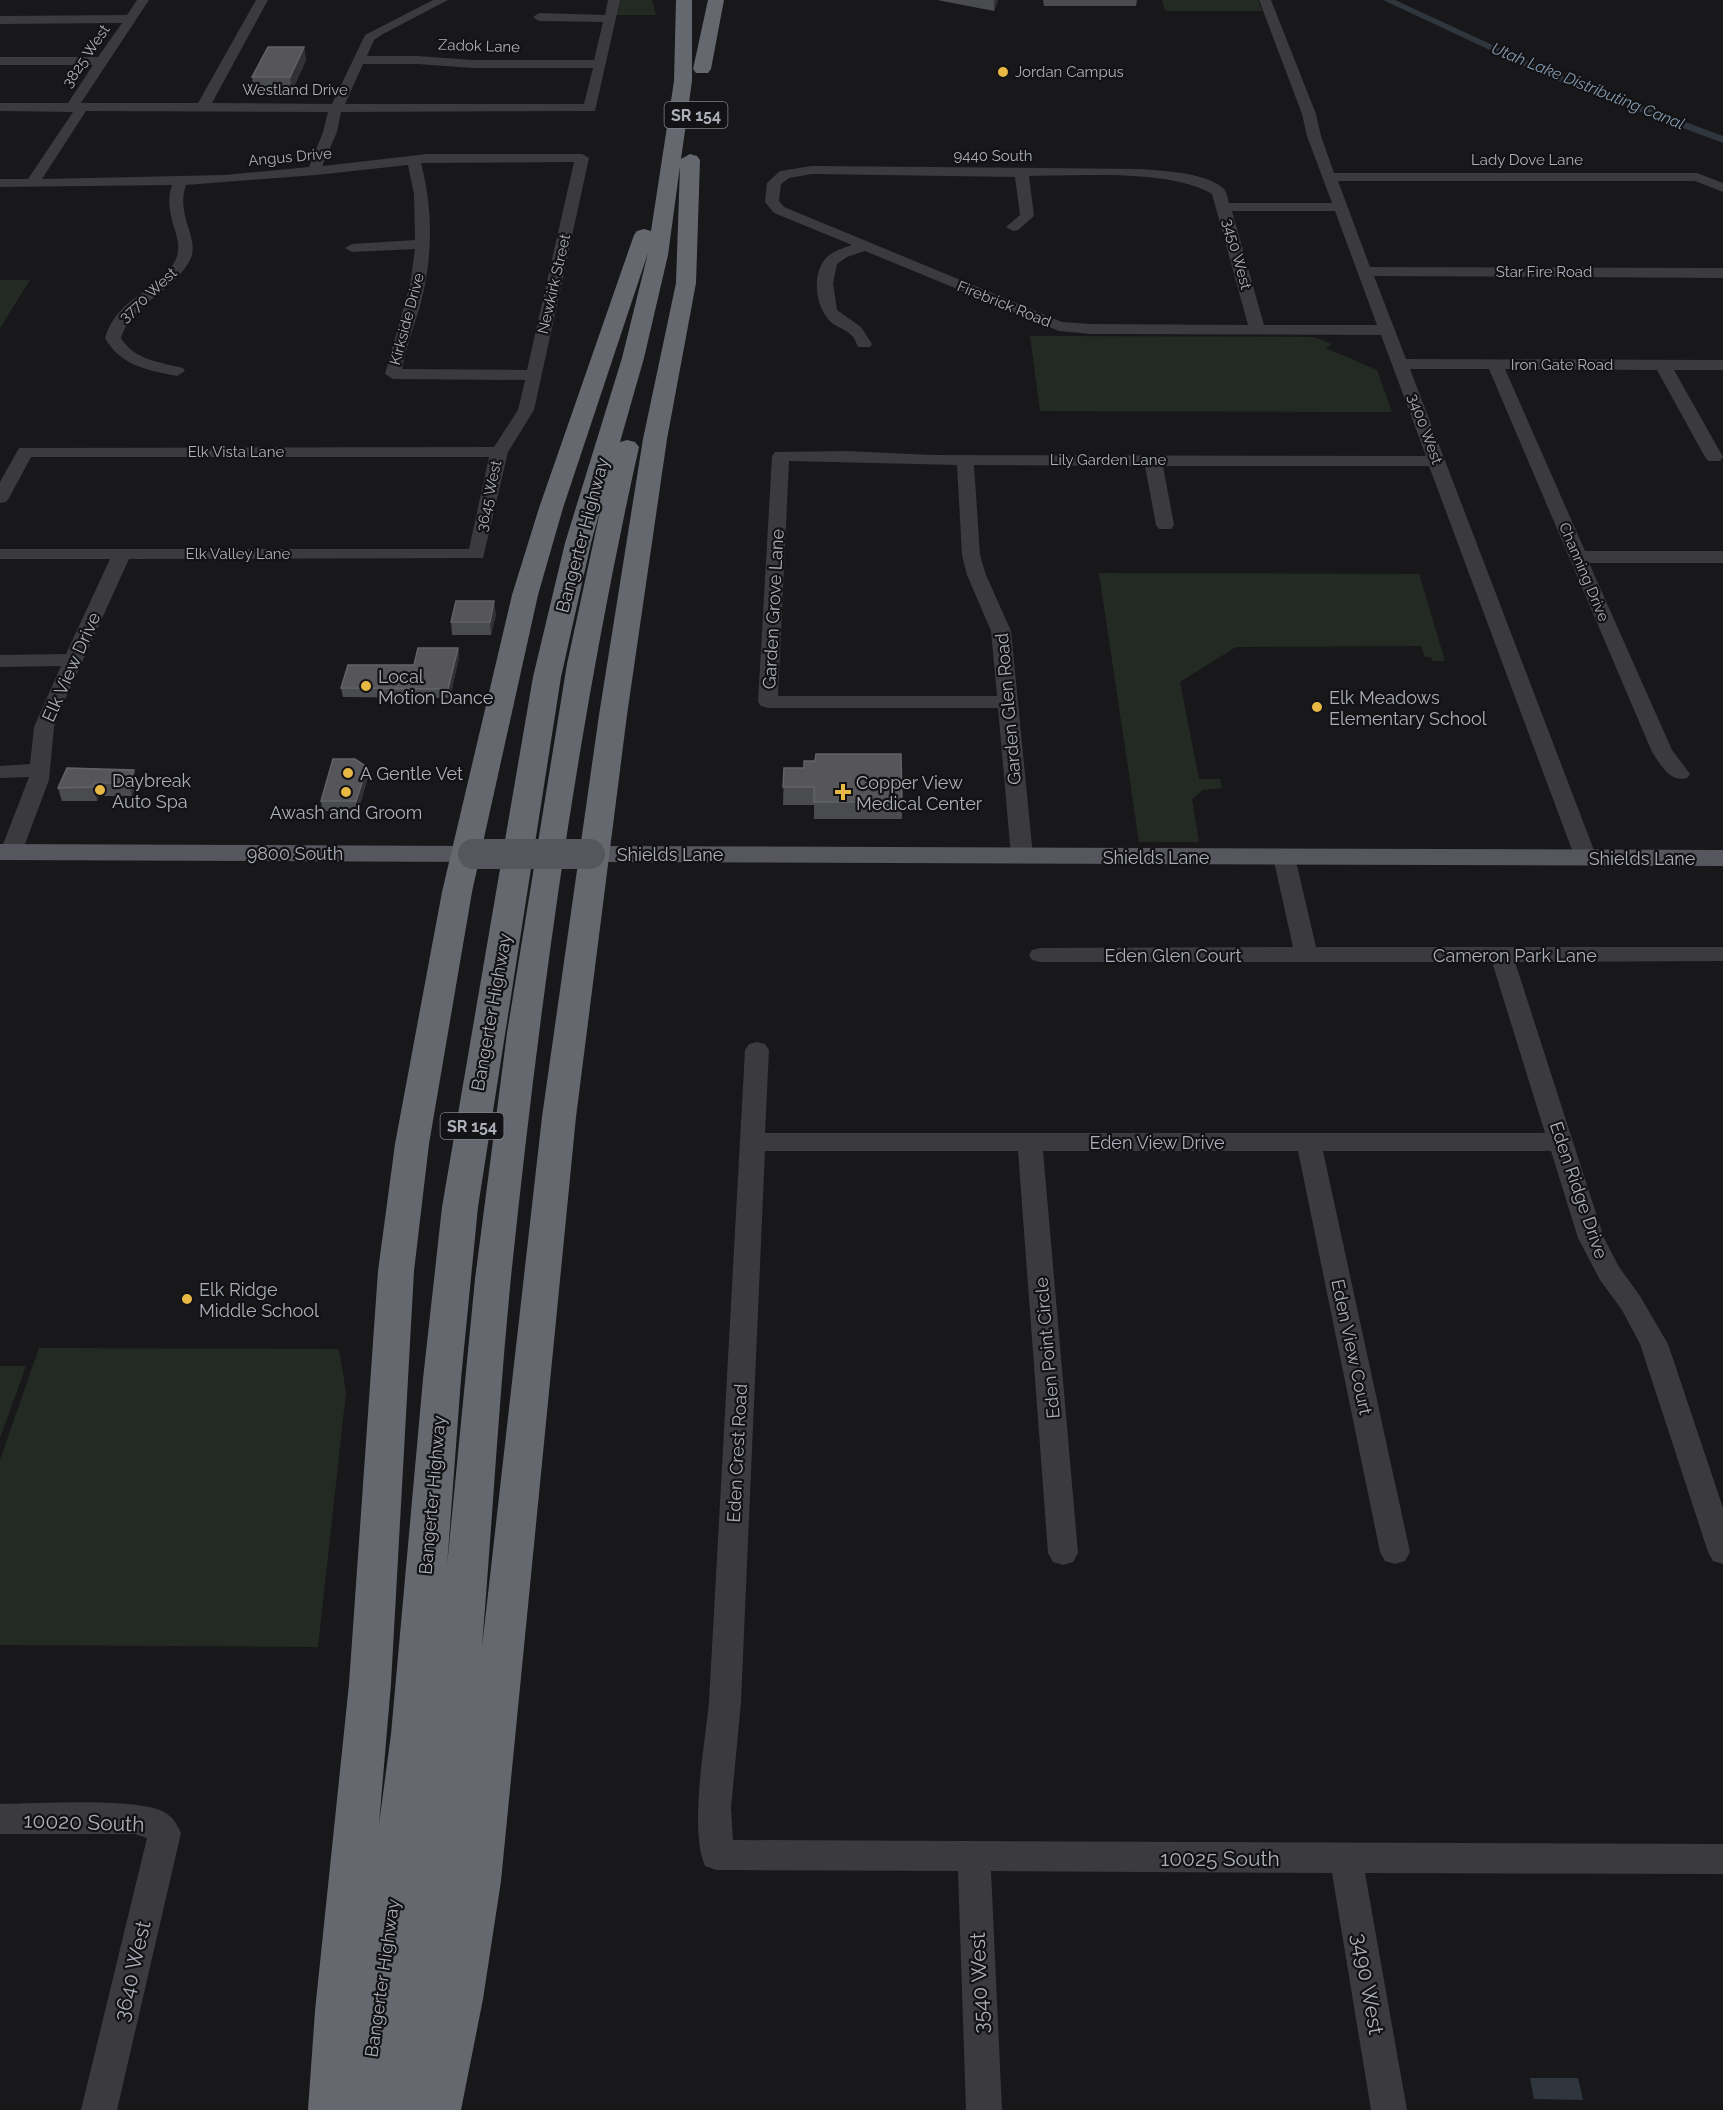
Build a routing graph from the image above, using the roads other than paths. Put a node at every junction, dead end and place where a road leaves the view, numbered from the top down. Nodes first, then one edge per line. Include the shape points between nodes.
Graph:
1 (143, 0) edge
2 (262, 0) edge
3 (442, 0) edge
4 (614, 0) edge
5 (670, 0) edge
6 (684, 0) edge
7 (703, 0) edge
8 (716, 0) edge
9 (1265, 0) edge
10 (382, 15) dead end
11 (539, 17) dead end
12 (131, 18) junction
13 (610, 19) junction
14 (0, 20) edge
15 (403, 20) junction
16 (358, 60) junction
17 (0, 61) edge
18 (102, 62) junction
19 (600, 64) junction
20 (693, 70) junction
21 (0, 107) edge
22 (203, 107) junction
23 (337, 107) junction
24 (77, 108) junction
25 (582, 158) joint
26 (413, 159) junction
27 (681, 159) junction
28 (316, 171) junction
29 (1022, 173) junction
30 (1329, 177) junction
31 (777, 178) joint
32 (180, 181) junction
33 (0, 183) edge
34 (32, 183) junction
35 (1210, 184) joint
36 (1723, 188) edge
37 (1224, 207) junction
38 (1341, 207) junction
39 (1013, 227) dead end
40 (423, 244) junction
41 (864, 246) junction
42 (352, 248) dead end
43 (1365, 272) junction
44 (1723, 273) edge
45 (1257, 330) junction
46 (1388, 330) junction
47 (864, 344) dead end
48 (1401, 364) junction
49 (1495, 365) junction
50 (1663, 365) junction
51 (1723, 365) edge
52 (177, 371) dead end
53 (534, 375) junction
54 (526, 410) joint
55 (499, 452) junction
56 (781, 456) joint
57 (1714, 457) dead end
58 (965, 460) junction
59 (1153, 460) junction
60 (1436, 461) junction
61 (0, 498) edge
62 (1165, 525) dead end
63 (0, 554) edge
64 (122, 554) junction
65 (477, 554) joint
66 (1578, 557) junction
67 (1723, 557) edge
68 (0, 660) edge
69 (73, 660) junction
70 (1008, 702) junction
71 (40, 770) junction
72 (0, 772) edge
73 (1680, 774) dead end
74 (5, 852) edge
75 (470, 854) junction
76 (593, 854) junction
77 (1022, 856) junction
78 (1284, 857) junction
79 (1586, 858) junction
80 (1723, 858) edge
81 (1723, 954) edge
82 (1040, 955) dead end
83 (1306, 955) junction
84 (1501, 955) junction
85 (757, 1050) dead end
86 (753, 1142) junction
87 (1030, 1142) junction
88 (1309, 1142) junction
89 (1562, 1142) junction
90 (1395, 1552) dead end
91 (1723, 1552) edge
92 (1063, 1553) dead end
93 (0, 1819) edge
94 (165, 1833) joint
95 (717, 1856) joint
96 (974, 1857) junction
97 (1346, 1858) junction
98 (1723, 1859) edge
99 (99, 2110) edge
100 (333, 2110) edge
101 (362, 2110) edge
102 (411, 2110) edge
103 (436, 2110) edge
104 (984, 2110) edge
105 (1389, 2110) edge

1 - 12 street, 3825 West
2 - 22 street
3 - 15 street
4 - 13 street
5 - 20 highway
6 - 20 highway, Bangerter Highway / SR 154
7 - 20 highway, Bangerter Highway / SR 154
8 - 20 highway
9 - 30 street, 3400 West via 1310,114
10 - 15 street
11 - 13 street
12 - 14 street
12 - 18 street, 3825 West
13 - 19 street
15 - 16 street via 373,34
16 - 19 street, Zadok Lane
16 - 23 street
17 - 18 street
18 - 24 street, 3825 West via 74,103
19 - 23 street, Westland Drive via 590,108
20 - 27 highway, Bangerter Highway / SR 154
21 - 24 street, Westland Drive
22 - 23 street, Westland Drive
22 - 24 street, Westland Drive
23 - 28 street
24 - 34 street, 3825 West via 80,112
25 - 26 street, Angus Drive
25 - 53 street, Newkirk Street
26 - 28 street, Angus Drive
26 - 40 street, Kirkside Drive
27 - 75 highway via 536,557 508,668
27 - 76 highway via 689,238 686,283 655,439
27 - 101 highway, Bangerter Highway / SR 154 via 651,290 578,543 554,646 468,1150 450,1290 413,1734
27 - 102 highway, Bangerter Highway / SR 154 via 663,314 627,446 590,610 523,1033 493,1279 458,1676
28 - 32 street, Angus Drive
29 - 31 street, 9440 South via 812,170
29 - 35 street, 9440 South via 1112,172
29 - 39 street via 1027,212 1025,219
30 - 36 street, Lady Dove Lane via 1697,177
30 - 38 street, 3400 West
31 - 41 street, Firebrick Road via 772,202 776,208
32 - 34 street, Angus Drive
32 - 52 street, 3770 West via 174,208 186,242 183,261 160,287 124,313 117,321 113,338 124,354 136,361
33 - 34 street, Angus Drive
35 - 37 street, 3450 West via 1219,192
37 - 38 street
37 - 45 street, 3450 West
38 - 43 street, 3400 West
40 - 42 street
40 - 53 street, Kirkside Drive via 416,291 393,374
41 - 45 street, Firebrick Road via 1059,326
41 - 47 street via 828,263 824,301 830,313 860,334
43 - 44 street, Star Fire Road
43 - 46 street, 3400 West
45 - 46 street, Firebrick Road
46 - 48 street, 3400 West
48 - 49 street, Iron Gate Road
48 - 60 street, 3400 West
49 - 50 street, Iron Gate Road
49 - 66 street, Channing Drive
50 - 51 street, Iron Gate Road
50 - 57 street
53 - 54 street, Newkirk Street
54 - 55 street, 3645 West
55 - 61 street, Elk Vista Lane via 25,452
55 - 65 street, 3645 West
56 - 58 street, Lily Garden Lane
56 - 70 street, Garden Grove Lane via 768,702
58 - 59 street, Lily Garden Lane
58 - 70 street, Garden Glen Road via 971,555 1002,631
59 - 60 street, Lily Garden Lane
59 - 62 street
60 - 79 street, 3400 West
63 - 64 street, Elk Valley Lane
64 - 65 street, Elk Valley Lane
64 - 69 street, Elk View Drive
66 - 67 street
66 - 73 street, Channing Drive via 1662,752
68 - 69 street
69 - 71 street, Elk View Drive via 44,727
70 - 77 street, Garden Glen Road
71 - 72 street
71 - 74 street, Elk View Drive via 36,790
74 - 75 main road, 9800 South
75 - 76 main road, 9800 South, bridge
75 - 100 highway via 421,1091 401,1224 370,1684
76 - 77 main road, Shields Lane
76 - 103 highway via 560,1117 478,1881
77 - 78 main road, Shields Lane
78 - 79 main road, Shields Lane
78 - 83 street
79 - 80 main road, Shields Lane
81 - 84 street, Cameron Park Lane
82 - 83 street, Eden Glen Court
83 - 84 street, Cameron Park Lane
84 - 89 street, Eden Ridge Drive
85 - 86 street, Eden Crest Road
86 - 87 street, Eden View Drive
86 - 95 street, Eden Crest Road via 725,1702 715,1808
87 - 88 street, Eden View Drive
87 - 92 street, Eden Point Circle
88 - 89 street, Eden View Drive
88 - 90 street, Eden View Court
89 - 91 street, Eden Ridge Drive via 1599,1256 1654,1344
93 - 94 street, 10020 South via 135,1819 153,1823
94 - 99 street, 3640 West
95 - 96 street, 10025 South
96 - 97 street, 10025 South
96 - 104 street, 3540 West
97 - 98 street, 10025 South
97 - 105 street, 3490 West

